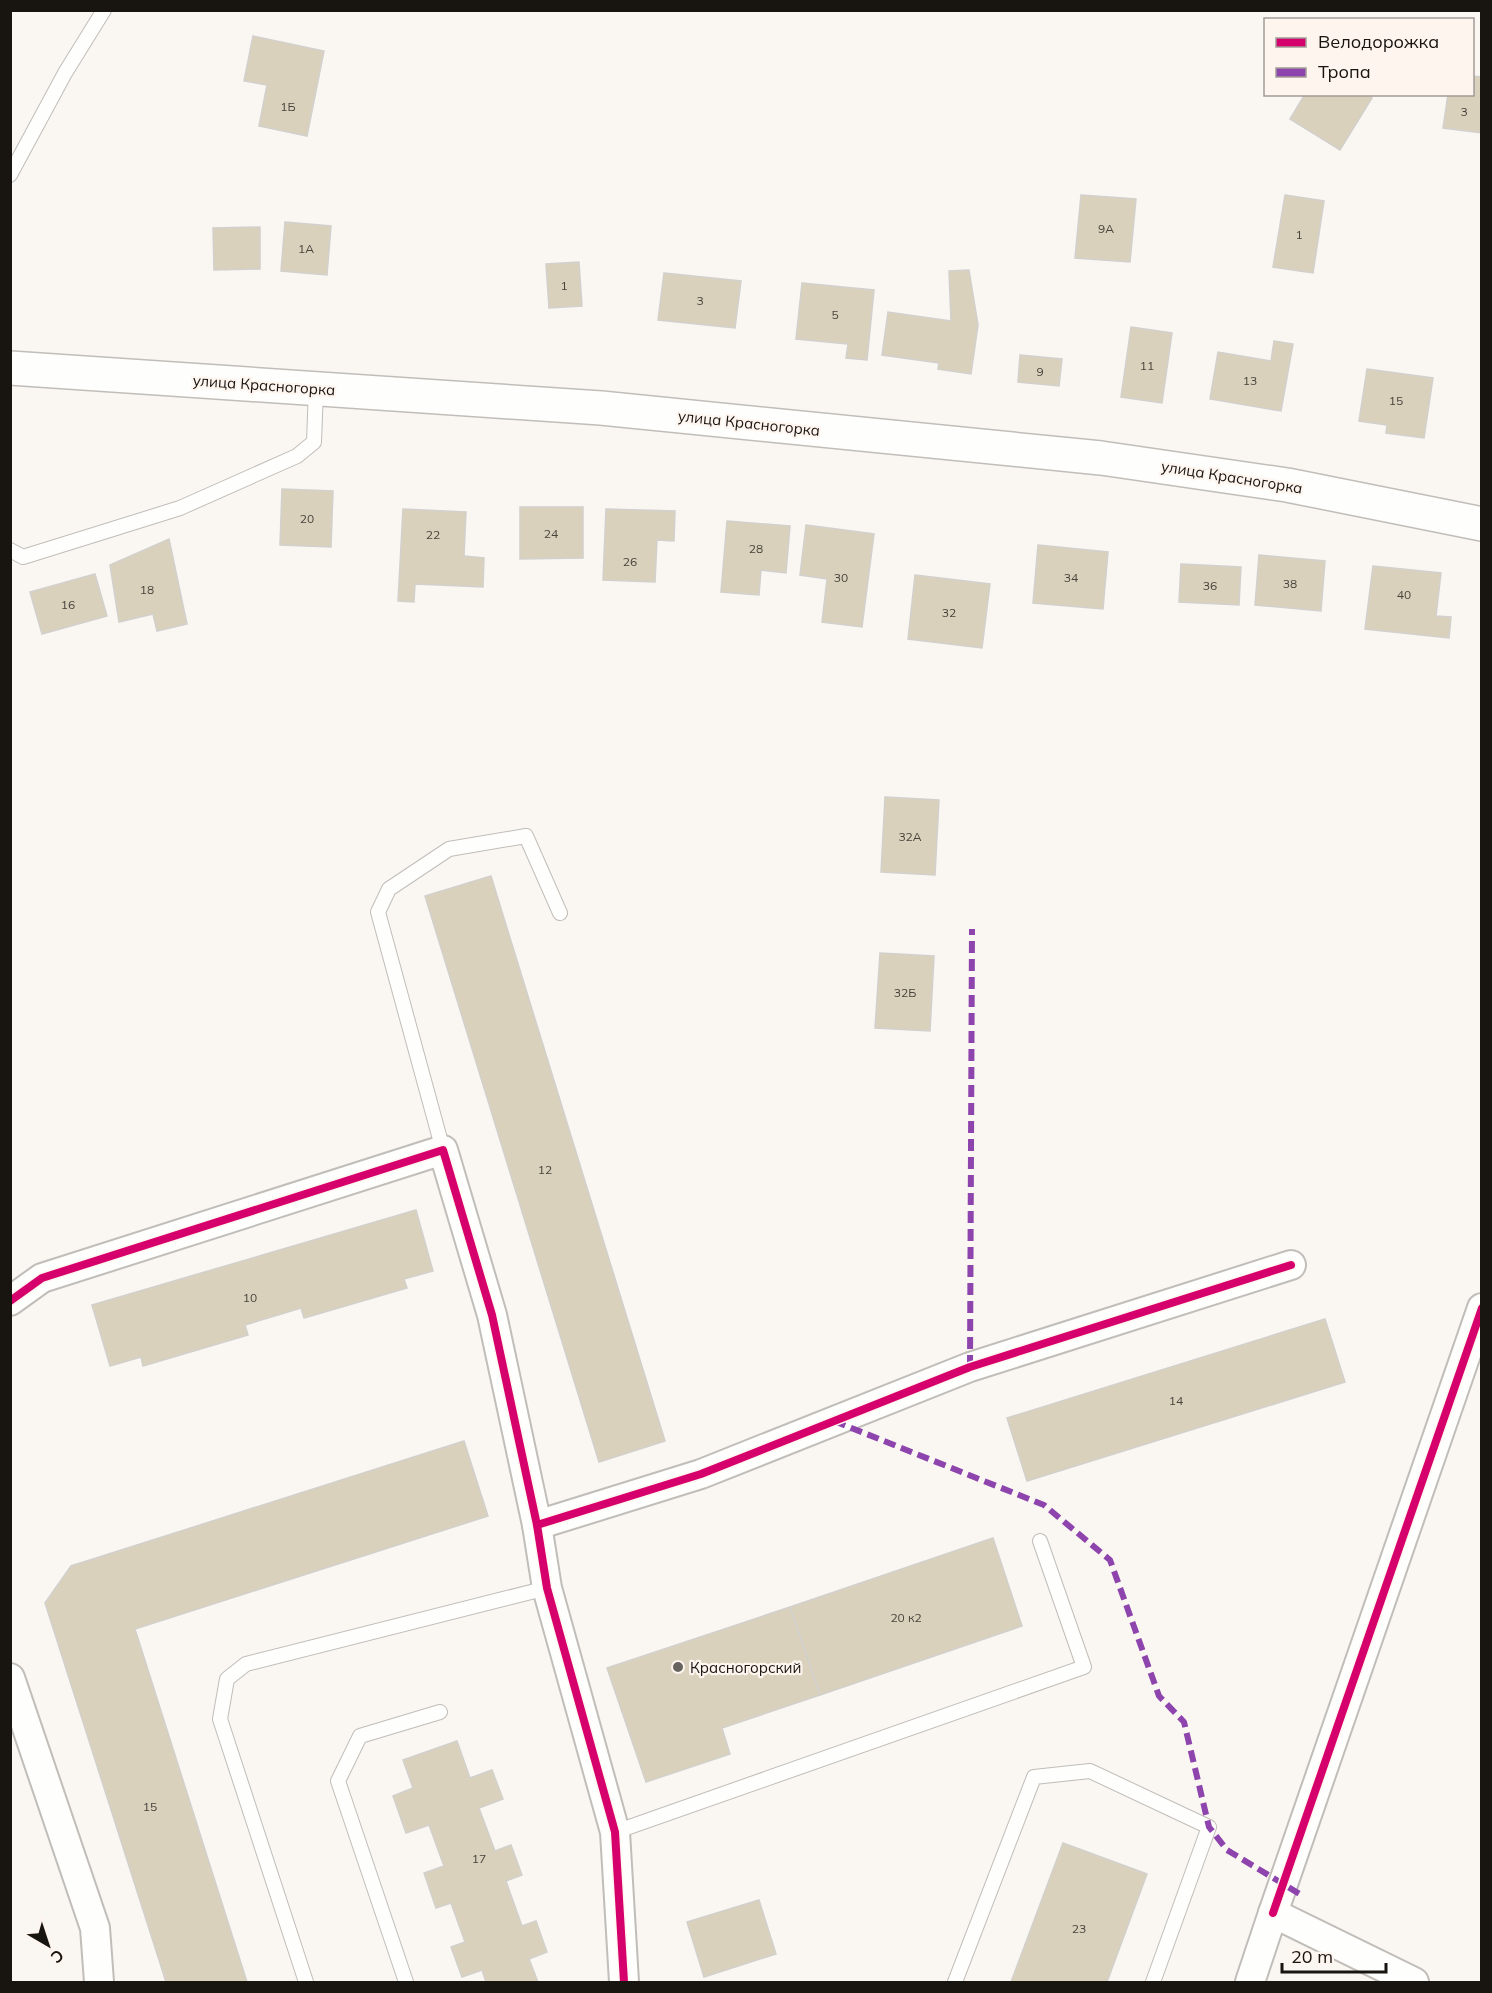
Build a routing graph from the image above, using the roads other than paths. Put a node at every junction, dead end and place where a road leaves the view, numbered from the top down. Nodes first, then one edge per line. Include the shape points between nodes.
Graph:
1 (104, 10) edge
2 (10, 176) edge
3 (10, 368) edge
4 (316, 389) junction
5 (1482, 524) edge
6 (10, 550) edge
7 (560, 913) dead end
8 (443, 1150) junction
9 (1291, 1265) dead end
10 (10, 1301) edge
11 (1482, 1308) edge
12 (537, 1525) junction
13 (1040, 1541) dead end
14 (547, 1588) junction
15 (10, 1678) edge
16 (440, 1712) dead end
17 (615, 1832) junction
18 (1273, 1913) junction
19 (99, 1983) edge
20 (306, 1983) edge
21 (406, 1983) edge
22 (624, 1983) edge
23 (955, 1983) edge
24 (1153, 1983) edge
25 (1250, 1983) edge
26 (1414, 1983) edge

1 - 2 lane
3 - 4 main road, улица Красногорка
4 - 5 main road, улица Красногорка via 601,408 1101,458 1287,485
4 - 6 lane via 314,442 297,456 180,508 22,557
7 - 8 lane via 526,836 449,849 389,889 385,896 378,912
8 - 10 street via 42,1278
8 - 12 street via 492,1316
9 - 12 street via 970,1367 701,1474
11 - 18 street
12 - 14 street
13 - 17 lane via 1084,1667
14 - 17 street
14 - 20 lane via 246,1664 227,1679 220,1719
15 - 19 street via 94,1928
16 - 21 lane via 360,1736 338,1781
17 - 22 street
18 - 25 street
18 - 26 street
23 - 24 lane via 1034,1777 1090,1771 1209,1827

